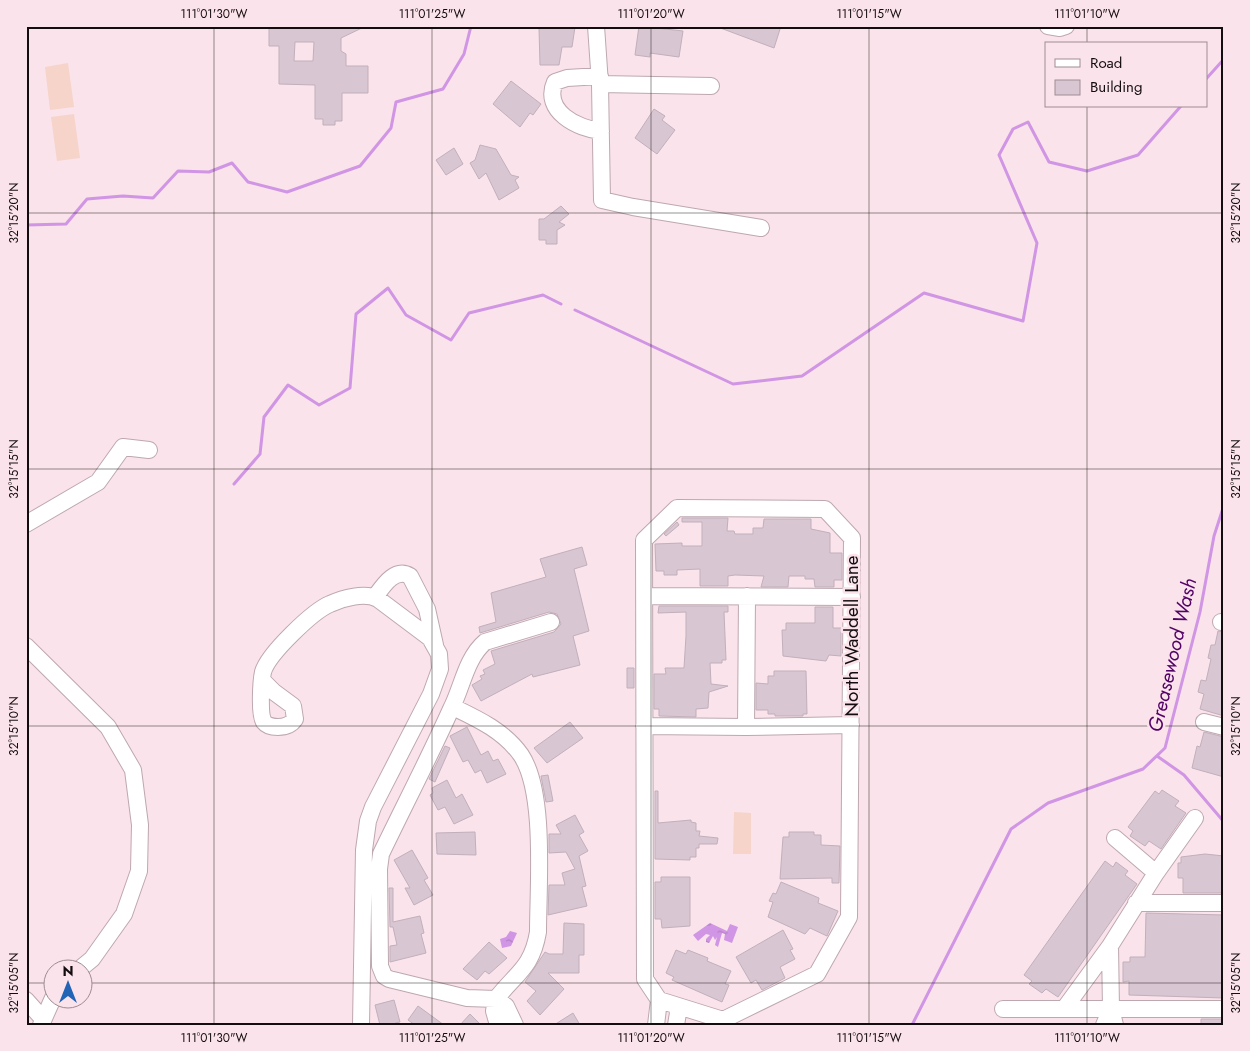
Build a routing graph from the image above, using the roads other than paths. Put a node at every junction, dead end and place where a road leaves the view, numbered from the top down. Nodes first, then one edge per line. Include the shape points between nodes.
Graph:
1 (596, 26) edge
2 (1048, 26) edge
3 (1066, 26) edge
4 (600, 80) junction
5 (711, 86) dead end
6 (601, 131) junction
7 (761, 228) dead end
8 (149, 450) dead end
9 (26, 524) edge
10 (645, 596) junction
11 (747, 596) junction
12 (375, 597) junction
13 (852, 597) junction
14 (551, 622) dead end
15 (435, 645) junction
16 (26, 646) edge
17 (262, 680) dead end
18 (453, 707) junction
19 (1204, 722) dead end
20 (851, 725) junction
21 (644, 726) junction
22 (746, 727) junction
23 (1224, 727) edge
24 (1196, 818) dead end
25 (1115, 838) dead end
26 (1156, 873) junction
27 (1136, 903) junction
28 (1224, 903) edge
29 (1110, 946) junction
30 (92, 959) edge
31 (499, 995) junction
32 (26, 1000) edge
33 (659, 1000) junction
34 (680, 1007) junction
35 (48, 1008) edge
36 (1224, 1008) edge
37 (1003, 1009) dead end
38 (1064, 1009) junction
39 (1113, 1017) edge
40 (42, 1022) edge
41 (362, 1025) edge
42 (498, 1025) edge
43 (515, 1025) edge
44 (656, 1025) edge
45 (676, 1025) edge
46 (1104, 1025) edge

1 - 4 street
2 - 3 street
4 - 5 street
4 - 6 street
4 - 6 street via 567,78 555,82 552,89 563,117 586,129
6 - 7 street via 602,200
8 - 9 street via 123,447 98,482
10 - 11 street
10 - 13 street, North Waddell Lane via 644,540 677,508 824,509 852,538
10 - 21 street, North Waddell Lane
11 - 13 street
11 - 22 street
12 - 15 street
12 - 15 street via 393,576 401,573 410,576 427,609
12 - 17 street via 339,600 320,609 270,658
13 - 20 street, North Waddell Lane
14 - 18 street via 480,646
15 - 41 street via 440,662 438,678 373,807 365,835
16 - 30 street via 108,727 132,770 140,825 139,871 124,914
18 - 31 street via 485,723 521,755 538,805 538,932 535,952
18 - 31 street via 381,854 380,966 389,979 467,998
19 - 23 street
20 - 22 street
20 - 34 street, North Waddell Lane via 849,917 817,974 723,1020
21 - 22 street
21 - 33 street, North Waddell Lane via 645,979
24 - 26 street
25 - 26 street
26 - 27 street
27 - 28 street
27 - 29 street
29 - 38 street
29 - 39 street
31 - 42 street via 494,1012
31 - 43 street
32 - 40 street
33 - 34 street, North Waddell Lane
33 - 44 street
34 - 45 street
35 - 40 street
36 - 39 street
37 - 38 street
38 - 39 street
39 - 46 street

